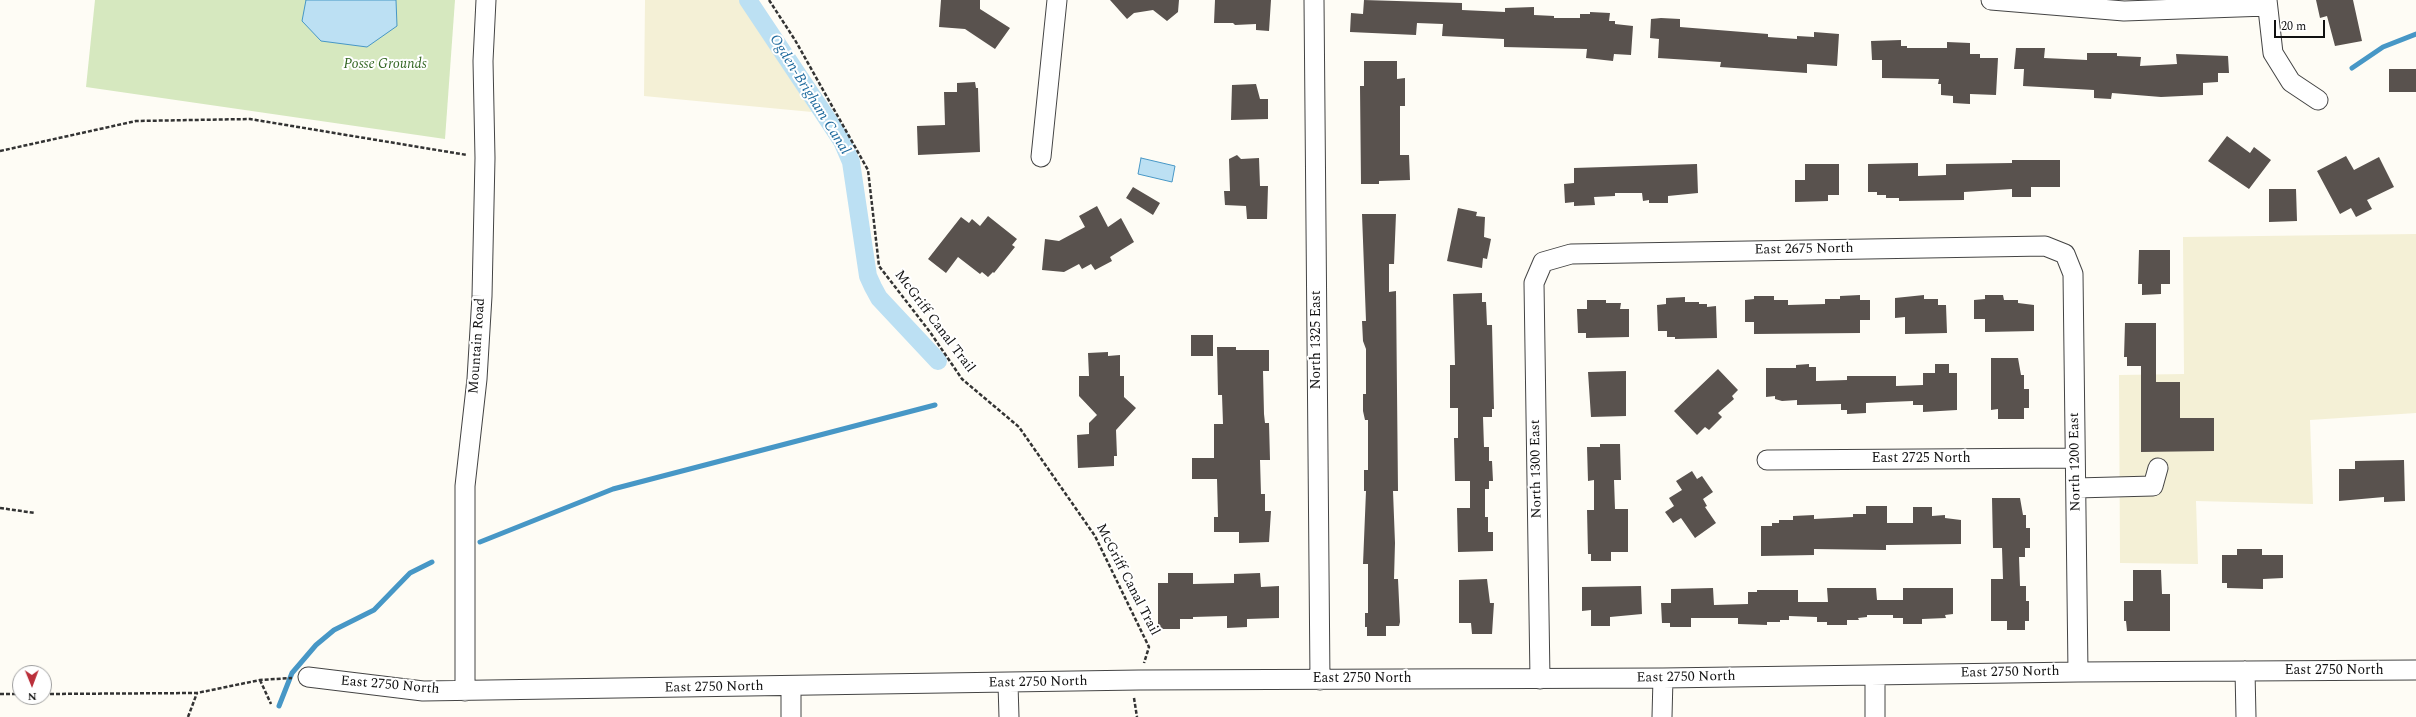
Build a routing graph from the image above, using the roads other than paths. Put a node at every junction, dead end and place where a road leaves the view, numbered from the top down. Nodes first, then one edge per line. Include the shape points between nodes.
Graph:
1 (486, 0) edge
2 (1057, 0) edge
3 (1314, 0) edge
4 (1990, 0) edge
5 (2267, 3) edge
6 (2318, 100) dead end
7 (1042, 157) dead end
8 (2064, 254) joint
9 (1543, 262) joint
10 (2075, 458) junction
11 (1767, 460) dead end
12 (2158, 468) dead end
13 (2076, 488) junction
14 (2416, 670) edge
15 (2245, 671) junction
16 (2078, 672) junction
17 (1875, 676) junction
18 (308, 678) road end
19 (1663, 678) junction
20 (1540, 679) junction
21 (1320, 680) junction
22 (1008, 684) junction
23 (791, 686) junction
24 (464, 691) junction
25 (790, 717) edge
26 (1009, 717) edge
27 (1662, 717) edge
28 (1875, 717) edge
29 (2246, 717) edge

1 - 24 street, Mountain Road via 483,61 485,158 482,296 477,379 465,486
2 - 7 street
3 - 21 street, North 1325 East
4 - 5 street via 2124,11
5 - 6 street via 2273,53 2291,82
8 - 9 street, East 2675 North via 2045,246 1571,254
8 - 10 street, North 1200 East via 2074,274
9 - 20 street, North 1300 East via 1534,283
10 - 11 street, East 2725 North
10 - 13 street, North 1200 East
12 - 13 street via 2153,486
13 - 16 street, North 1200 East
14 - 15 street, East 2750 North
15 - 16 street, East 2750 North
15 - 29 street
16 - 17 street, East 2750 North
17 - 19 street, East 2750 North
17 - 28 street
18 - 24 street, East 2750 North via 423,691
19 - 20 street, East 2750 North
19 - 27 street
20 - 21 street, East 2750 North
21 - 22 street, East 2750 North via 1139,680
22 - 23 street, East 2750 North
22 - 26 street
23 - 24 street, East 2750 North
23 - 25 street

